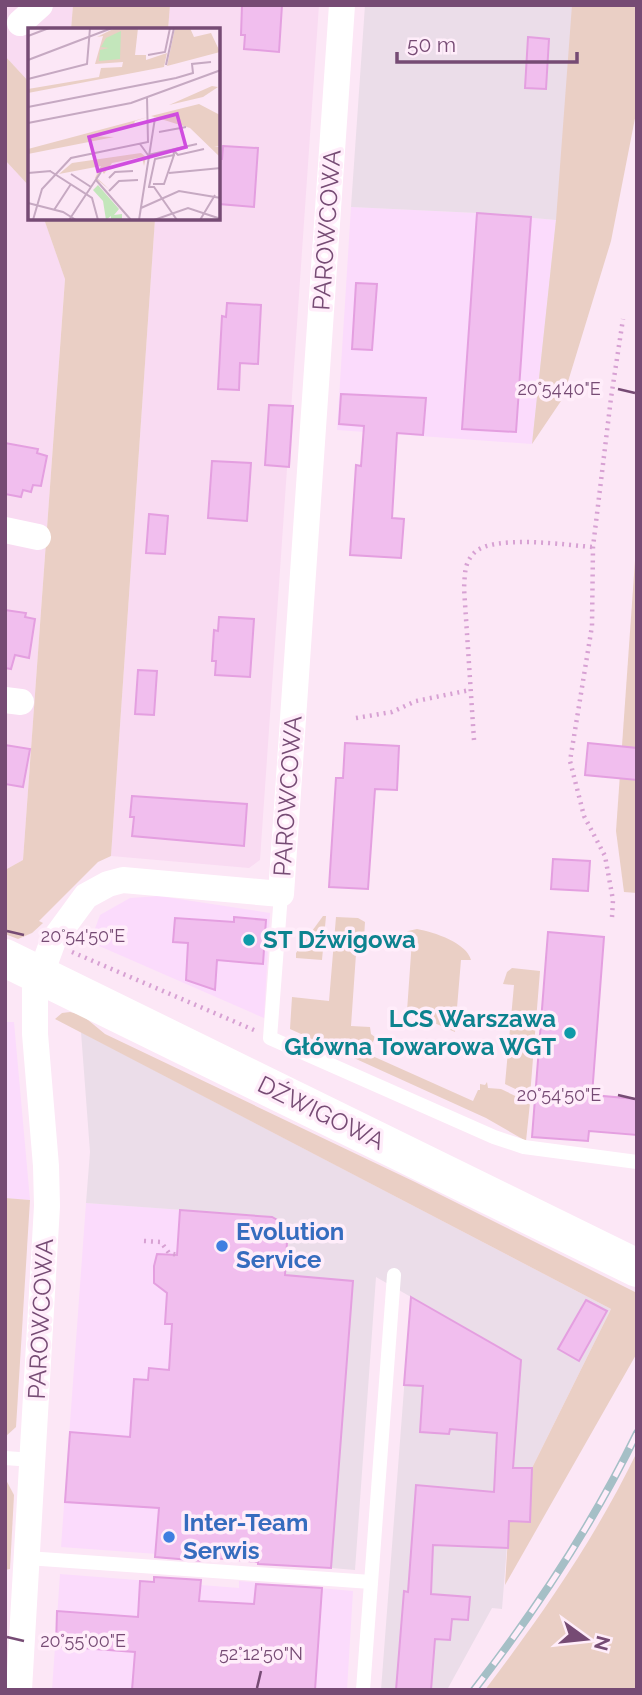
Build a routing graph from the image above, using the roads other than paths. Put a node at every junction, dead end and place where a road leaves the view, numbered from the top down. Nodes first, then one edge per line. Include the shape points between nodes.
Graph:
1 (40, 5) edge
2 (342, 5) edge
3 (20, 23) dead end
4 (5, 530) edge
5 (38, 537) dead end
6 (281, 894) junction
7 (22, 966) edge
8 (637, 1162) edge
9 (637, 1268) edge
10 (394, 1275) dead end
11 (5, 1458) edge
12 (33, 1460) junction
13 (27, 1558) junction
14 (371, 1582) junction
15 (19, 1690) edge
16 (363, 1690) edge

1 - 3 street
2 - 6 street, PAROWCOWA
4 - 5 street
6 - 7 street, PAROWCOWA via 123,880 108,884 86,896 53,941
6 - 8 lane via 270,1038 494,1137 524,1147
7 - 9 main road, DŹWIGOWA
7 - 12 street, PAROWCOWA via 34,1013 47,1206
10 - 14 lane
11 - 12 lane
12 - 13 street, PAROWCOWA
13 - 14 lane
13 - 15 street, PAROWCOWA
14 - 16 lane

